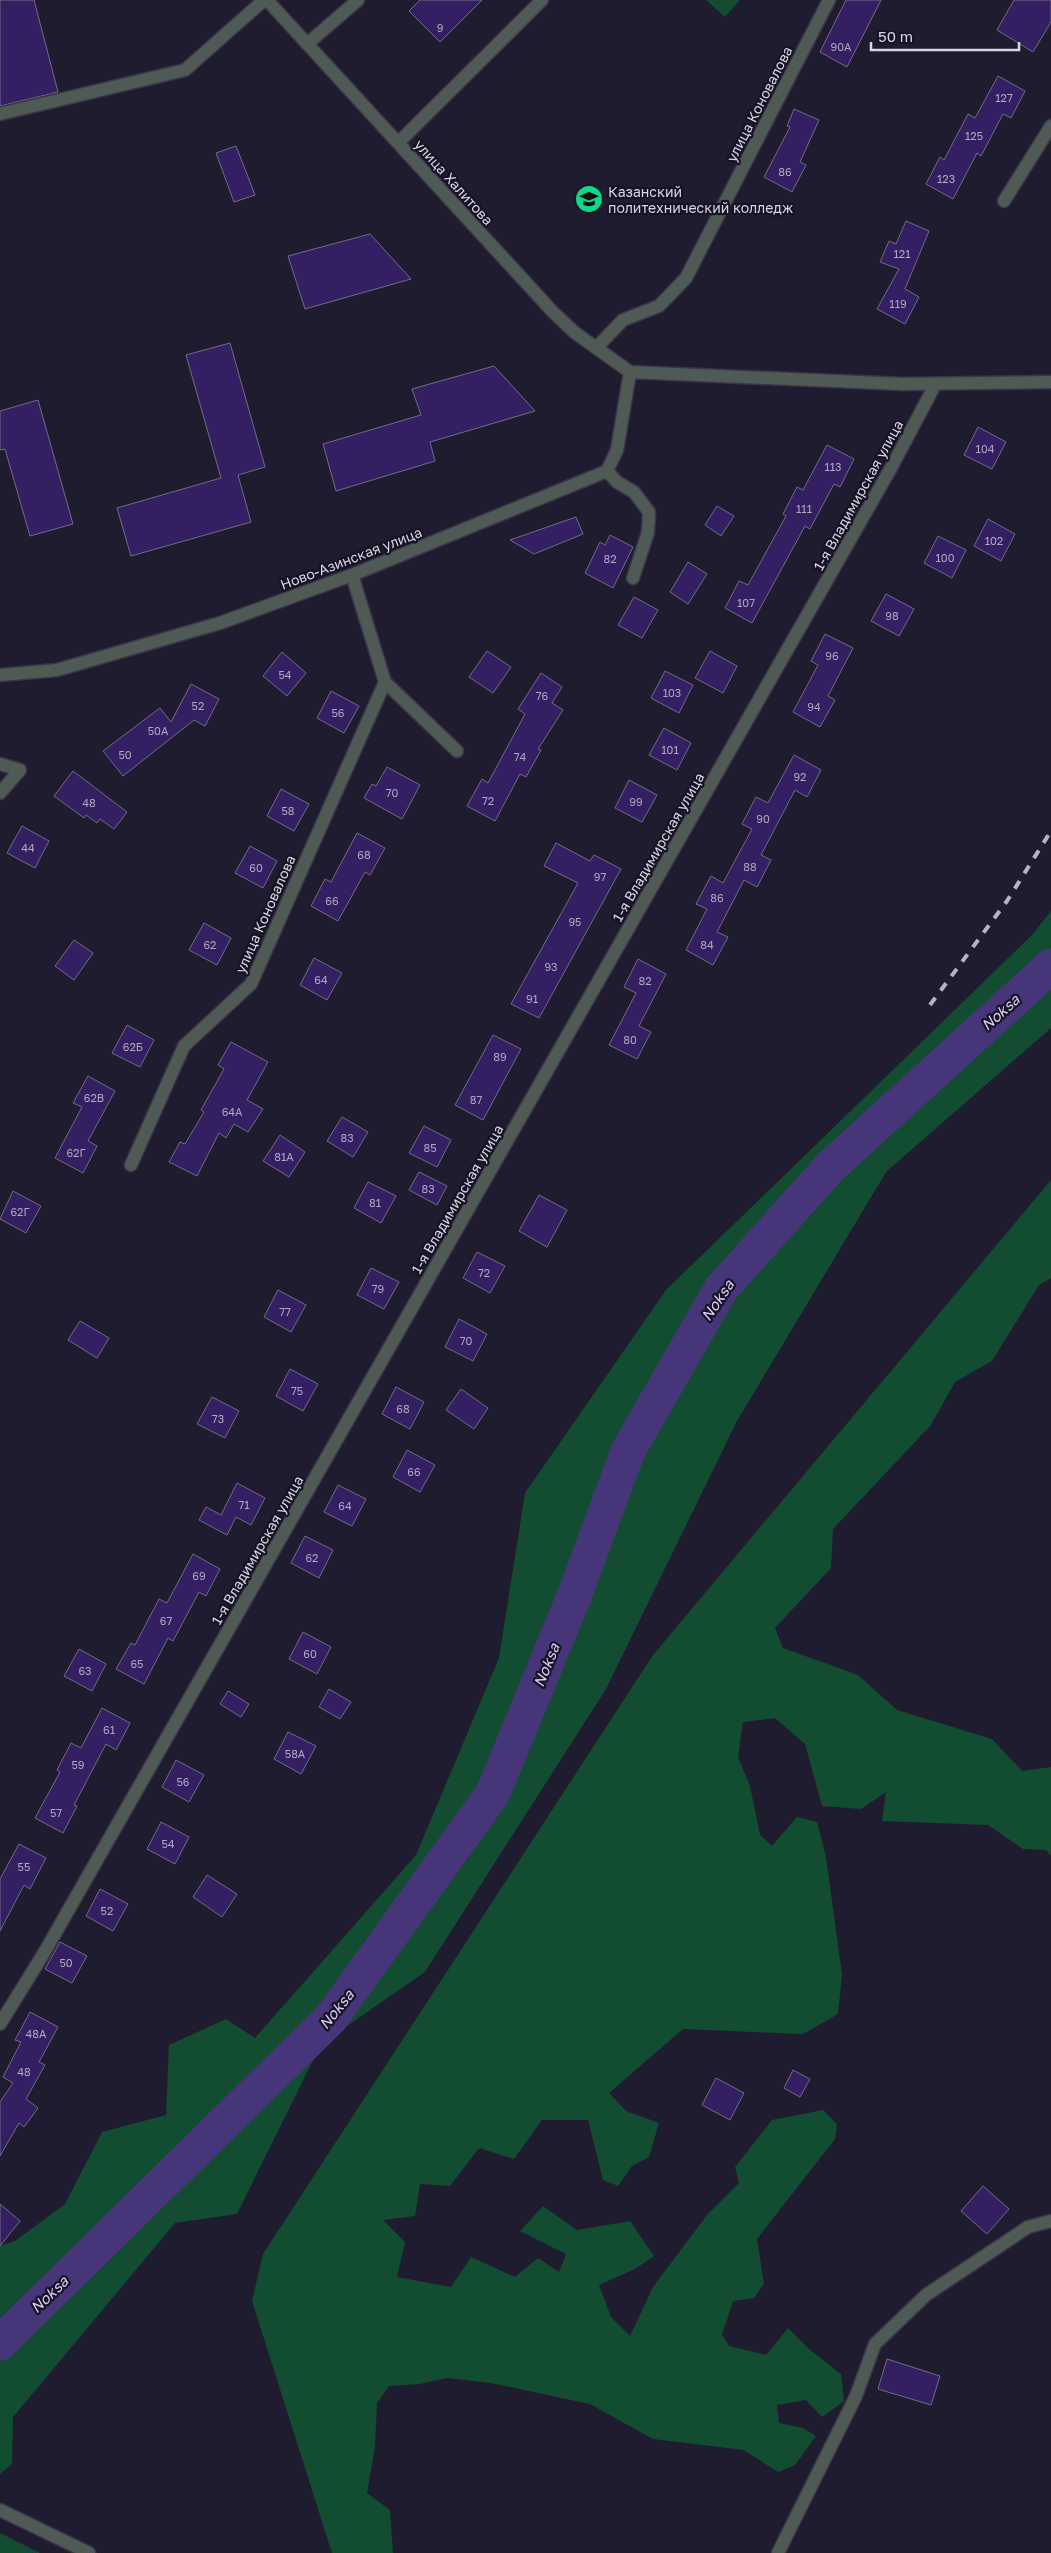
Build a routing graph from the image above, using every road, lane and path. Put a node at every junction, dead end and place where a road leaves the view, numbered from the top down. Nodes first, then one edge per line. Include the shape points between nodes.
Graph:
1 (265, 0) edge
2 (358, 0) edge
3 (542, 0) edge
4 (829, 0) edge
5 (307, 44) junction
6 (0, 114) edge
7 (1051, 126) edge
8 (398, 143) junction
9 (1004, 201) dead end
10 (596, 348) junction
11 (630, 372) junction
12 (1051, 382) edge
13 (935, 385) junction
14 (607, 471) junction
15 (352, 575) junction
16 (633, 578) dead end
17 (0, 675) edge
18 (385, 682) junction
19 (457, 751) dead end
20 (0, 764) edge
21 (0, 793) edge
22 (131, 1165) dead end
23 (0, 2024) edge
24 (1051, 2221) edge
25 (0, 2510) edge
26 (90, 2553) edge
27 (778, 2553) edge

1 - 5 street, улица Халитова
1 - 6 street via 185,70
2 - 5 street
3 - 8 street
4 - 10 street, улица Коновалова via 686,278 658,306 623,320
5 - 8 street, улица Халитова
7 - 9 street
8 - 10 street, улица Халитова via 552,311
10 - 11 street, улица Халитова
11 - 13 street
11 - 14 street via 617,450
12 - 13 street
13 - 23 street, 1-я Владимирская улица via 881,486 44,1953
14 - 15 street, Ново-Азинская улица
14 - 16 street via 617,482 634,492 649,512 648,532
15 - 17 street, Ново-Азинская улица via 220,623 57,670
15 - 18 street
18 - 19 street
18 - 22 street, улица Коновалова via 251,984 184,1046
20 - 21 street via 20,770
24 - 27 street via 1028,2227 926,2295 875,2344 856,2396
25 - 26 street

